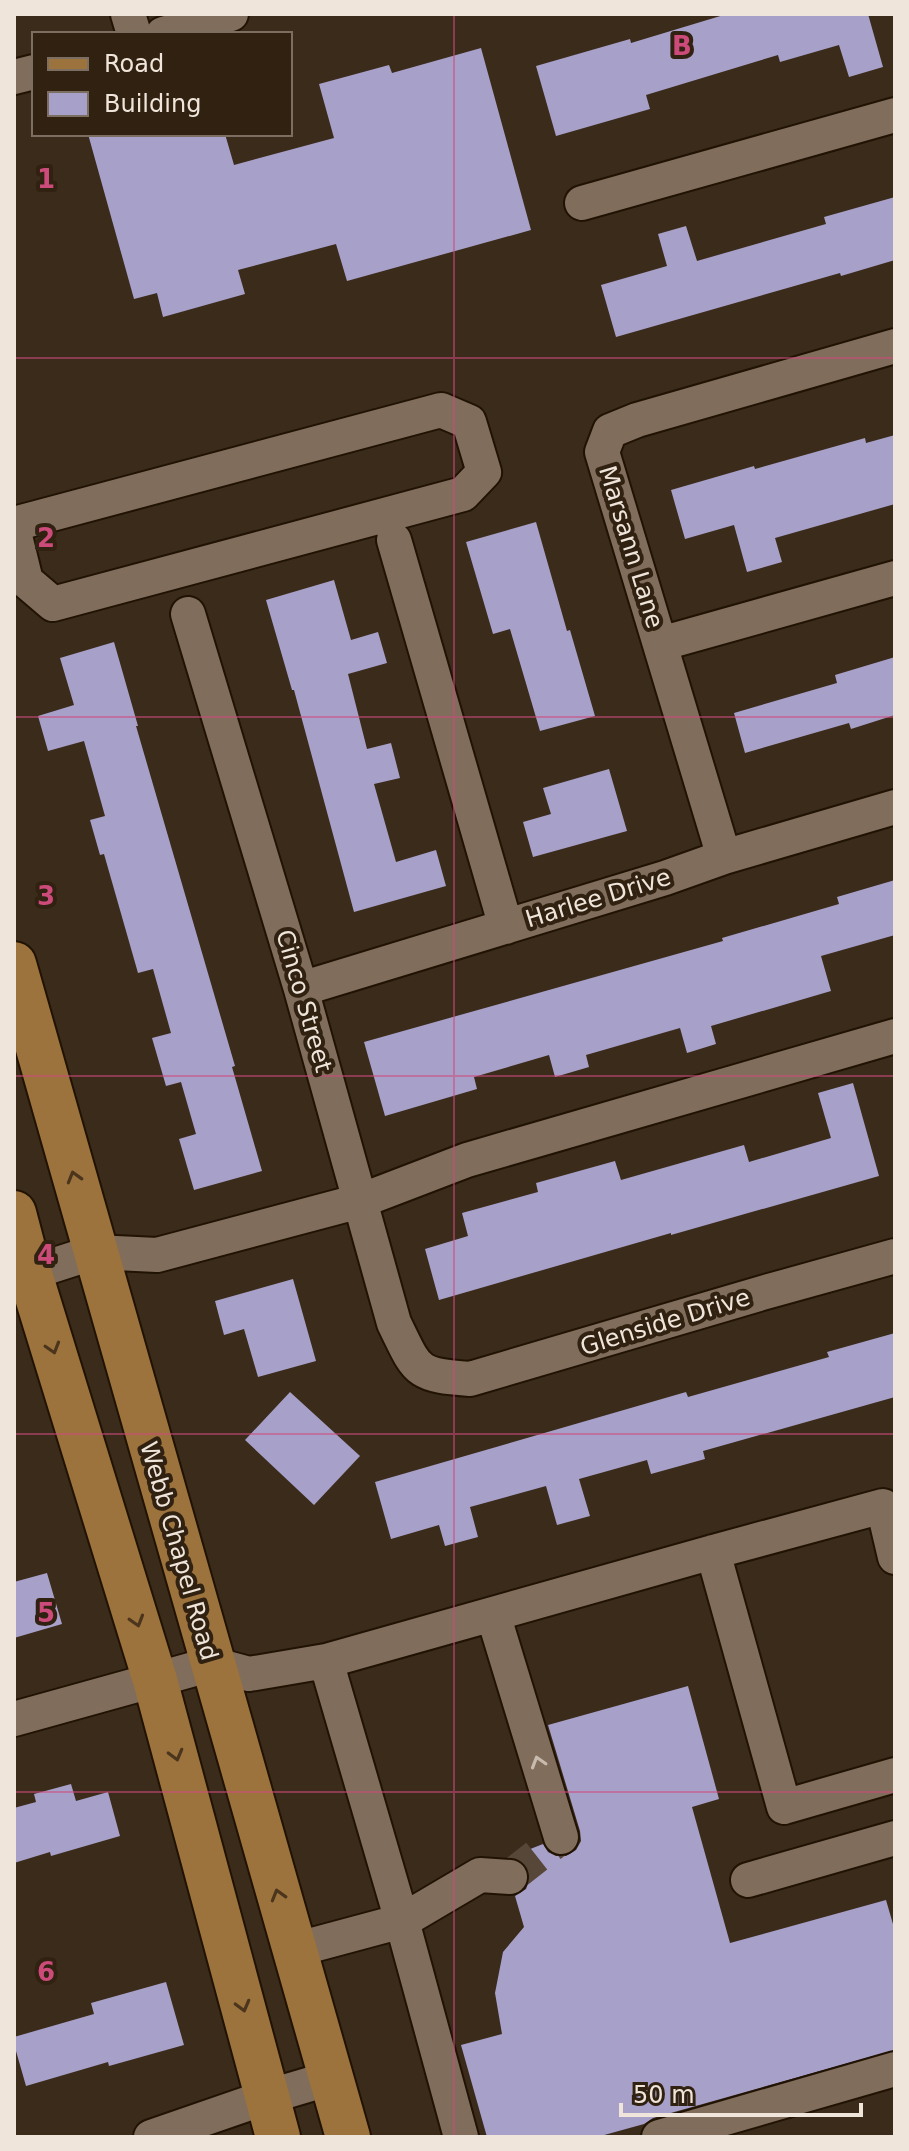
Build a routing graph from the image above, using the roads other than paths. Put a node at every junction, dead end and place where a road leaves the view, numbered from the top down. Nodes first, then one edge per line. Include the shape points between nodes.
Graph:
1 (231, 14) edge
2 (170, 32) edge
3 (895, 115) edge
4 (582, 203) dead end
5 (895, 346) edge
6 (14, 524) edge
7 (14, 532) edge
8 (394, 540) dead end
9 (895, 578) edge
10 (188, 614) dead end
11 (660, 644) junction
12 (895, 807) edge
13 (724, 857) junction
14 (506, 927) junction
15 (14, 964) edge
16 (301, 989) junction
17 (895, 1036) edge
18 (360, 1201) junction
19 (14, 1213) edge
20 (95, 1252) junction
21 (895, 1256) edge
22 (22, 1276) edge
23 (434, 1377) joint
24 (713, 1552) junction
25 (895, 1557) edge
26 (493, 1614) junction
27 (326, 1661) junction
28 (212, 1664) junction
29 (155, 1680) junction
30 (14, 1719) edge
31 (895, 1775) edge
32 (561, 1837) dead end
33 (895, 1838) edge
34 (495, 1876) tunnel mouth
35 (748, 1880) dead end
36 (402, 1921) junction
37 (294, 1950) junction
38 (895, 2069) edge
39 (331, 2078) junction
40 (273, 2117) edge
41 (151, 2137) edge
42 (348, 2137) edge
43 (461, 2137) edge
44 (659, 2137) edge

1 - 2 street
3 - 4 street
5 - 11 street, Marsann Lane via 610,431 602,452
6 - 7 street via 441,410 469,422 484,472 463,494 53,604 26,581
8 - 14 street
9 - 11 street
10 - 16 street, Cinco Street
11 - 13 street, Marsann Lane
12 - 13 street, Harlee Drive
13 - 14 street, Harlee Drive
14 - 16 street, Harlee Drive
20 -> 15 main road, Webb Chapel Road
16 - 18 street, Cinco Street
17 - 18 street via 467,1160
18 - 20 street via 157,1255
18 - 23 street, Cinco Street via 394,1323 414,1364
19 - 22 main road
20 - 22 street
20 - 28 main road, Webb Chapel Road
21 - 23 street, Glenside Drive via 470,1379
22 -> 29 main road
24 - 25 street via 883,1506
24 - 26 street
24 - 31 street via 784,1807
26 - 27 street
32 -> 26 street
27 - 28 street via 249,1674
27 - 36 street
28 - 29 street
37 -> 28 main road, Webb Chapel Road
29 - 30 street
29 -> 40 main road
33 - 35 street
34 - 36 street
36 - 37 street
36 - 43 street
37 - 39 main road, Webb Chapel Road
38 - 44 street
39 - 40 street
39 - 42 main road, Webb Chapel Road
40 - 41 street

